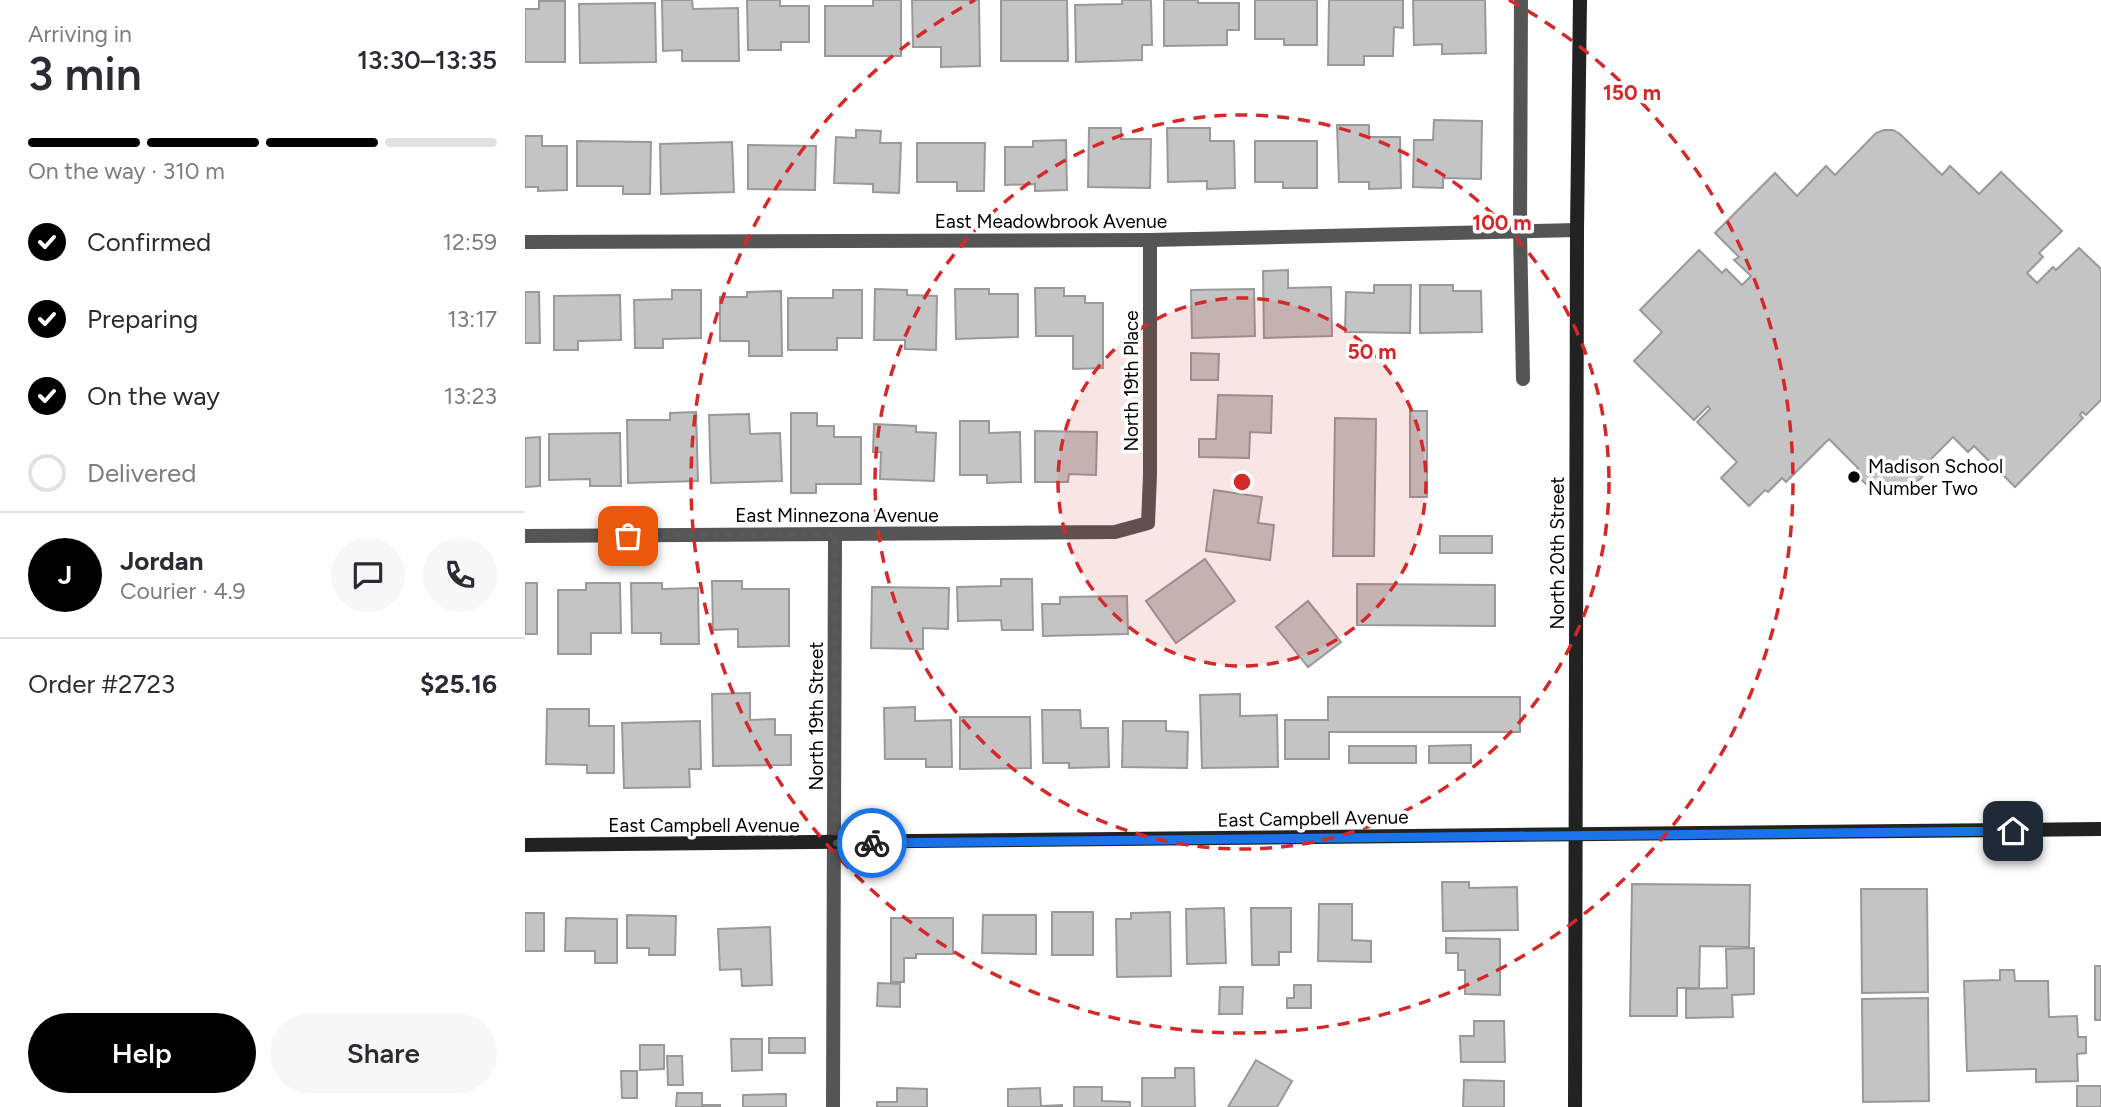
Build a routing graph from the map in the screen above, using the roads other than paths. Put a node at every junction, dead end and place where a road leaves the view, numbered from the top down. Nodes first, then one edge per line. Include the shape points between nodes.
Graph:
1 (1521, 0) edge
2 (1580, 0) edge
3 (1577, 230) junction
4 (1520, 231) junction
5 (1150, 240) junction
6 (525, 242) edge
7 (1523, 379) dead end
8 (1148, 523) joint
9 (835, 535) junction
10 (525, 536) edge
11 (2101, 829) edge
12 (1576, 835) junction
13 (835, 843) junction
14 (525, 845) edge
15 (833, 1107) edge
16 (1575, 1107) edge

1 - 4 street
2 - 3 street, North 20th Street
3 - 4 street, East Meadowbrook Avenue
3 - 12 street, North 20th Street
4 - 5 street, East Meadowbrook Avenue
4 - 7 street
5 - 6 street, East Meadowbrook Avenue
5 - 8 street, North 19th Place
8 - 9 street, East Minnezona Avenue via 1115,532
9 - 10 street, East Minnezona Avenue
9 - 13 street, North 19th Street
11 - 12 street, East Campbell Avenue
12 - 13 street, East Campbell Avenue
12 - 16 street, North 20th Street
13 - 14 street, East Campbell Avenue
13 - 15 street, North 19th Street

